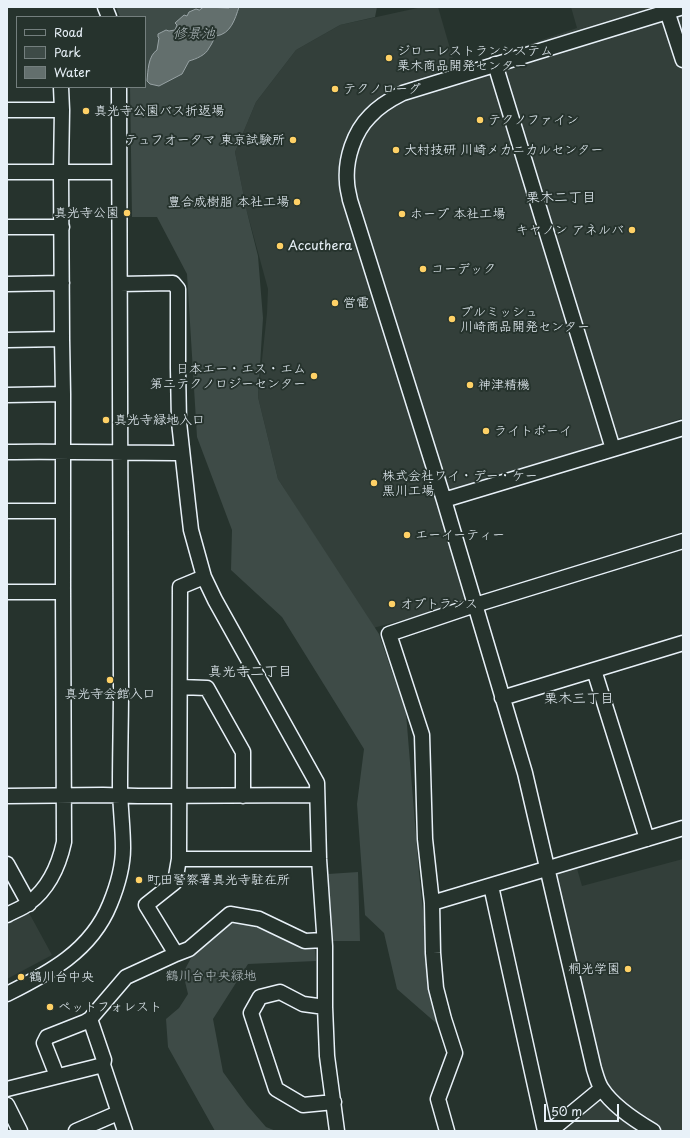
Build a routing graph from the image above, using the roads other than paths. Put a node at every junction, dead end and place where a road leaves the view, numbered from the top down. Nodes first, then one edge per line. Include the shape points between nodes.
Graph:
1 (683, 7) edge
2 (667, 12) junction
3 (683, 60) edge
4 (495, 64) junction
5 (61, 88) edge
6 (119, 88) edge
7 (7, 110) edge
8 (62, 110) junction
9 (7, 172) edge
10 (61, 172) junction
11 (118, 172) junction
12 (7, 227) edge
13 (62, 227) junction
14 (62, 283) junction
15 (7, 284) edge
16 (120, 284) junction
17 (62, 339) junction
18 (7, 340) edge
19 (7, 394) edge
20 (63, 394) junction
21 (683, 428) edge
22 (613, 449) junction
23 (63, 451) junction
24 (7, 452) edge
25 (121, 453) junction
26 (182, 453) junction
27 (444, 500) junction
28 (7, 511) edge
29 (63, 511) junction
30 (683, 541) edge
31 (204, 577) junction
32 (7, 592) edge
33 (63, 592) junction
34 (475, 605) junction
35 (683, 643) edge
36 (594, 670) junction
37 (180, 687) junction
38 (502, 698) junction
39 (317, 795) junction
40 (7, 796) edge
41 (64, 796) junction
42 (120, 796) junction
43 (180, 796) junction
44 (242, 796) junction
45 (683, 828) edge
46 (647, 839) junction
47 (179, 859) junction
48 (319, 859) junction
49 (7, 864) edge
50 (546, 868) junction
51 (491, 886) junction
52 (432, 903) junction
53 (29, 904) junction
54 (7, 915) edge
55 (324, 940) junction
56 (176, 954) junction
57 (7, 994) edge
58 (325, 1007) junction
59 (90, 1019) junction
60 (103, 1065) junction
61 (57, 1076) junction
62 (7, 1089) edge
63 (601, 1089) junction
64 (334, 1102) junction
65 (7, 1105) edge
66 (118, 1113) junction
67 (84, 1130) edge
68 (20, 1131) edge
69 (125, 1131) edge
70 (337, 1131) edge
71 (447, 1131) edge
72 (545, 1131) edge
73 (550, 1131) edge
74 (653, 1131) edge

1 - 2 street
2 - 3 street
2 - 4 street
4 - 22 street
4 - 27 street via 403,93 387,101 369,116 358,132 347,166 350,200
5 - 8 street
6 - 11 street
7 - 8 street
8 - 10 street
9 - 10 street
10 - 11 street
10 - 13 street
11 - 16 street
12 - 13 street
13 - 14 street
14 - 15 street
14 - 17 street
16 - 25 street
16 - 26 street via 172,284 178,289 179,422
17 - 18 street
17 - 20 street
19 - 20 street
20 - 23 street
21 - 22 street
22 - 27 street
23 - 24 street
23 - 25 street
23 - 29 street
25 - 26 street
25 - 42 street
26 - 31 street via 191,530
27 - 34 street
28 - 29 street
29 - 33 street
30 - 34 street
31 - 37 street via 180,587
31 - 39 street via 317,783
32 - 33 street
33 - 41 street
34 - 38 street
34 - 52 street via 389,634 422,735 424,839
35 - 36 street
36 - 38 street
36 - 46 street
37 - 43 street
37 - 44 street via 207,688 243,752
38 - 50 street via 525,773
39 - 44 street
39 - 48 street
40 - 41 street
41 - 42 street
41 - 53 street via 62,855 48,884
42 - 43 street
42 - 57 street via 123,848 121,867 109,906 98,926 61,964
43 - 44 street
43 - 47 street
45 - 46 street
46 - 50 street
47 - 48 street
47 - 56 street via 175,882 146,905
48 - 55 street
49 - 53 street
50 - 51 street
50 - 63 street
51 - 52 street
51 - 72 street
52 - 71 street via 436,988 455,1053 438,1099
53 - 54 street
55 - 56 street via 305,940 259,920 230,914 189,949
55 - 58 street
56 - 59 street via 126,977
58 - 64 street via 327,1056
58 - 64 street via 303,1004 280,992 260,997 251,1013 276,1089 303,1104
59 - 60 street via 104,1060
59 - 61 street via 47,1037 44,1043
60 - 61 street
60 - 66 street
61 - 62 street
63 - 73 street
63 - 74 street via 619,1108
64 - 70 street
65 - 68 street
66 - 67 street
66 - 69 street

